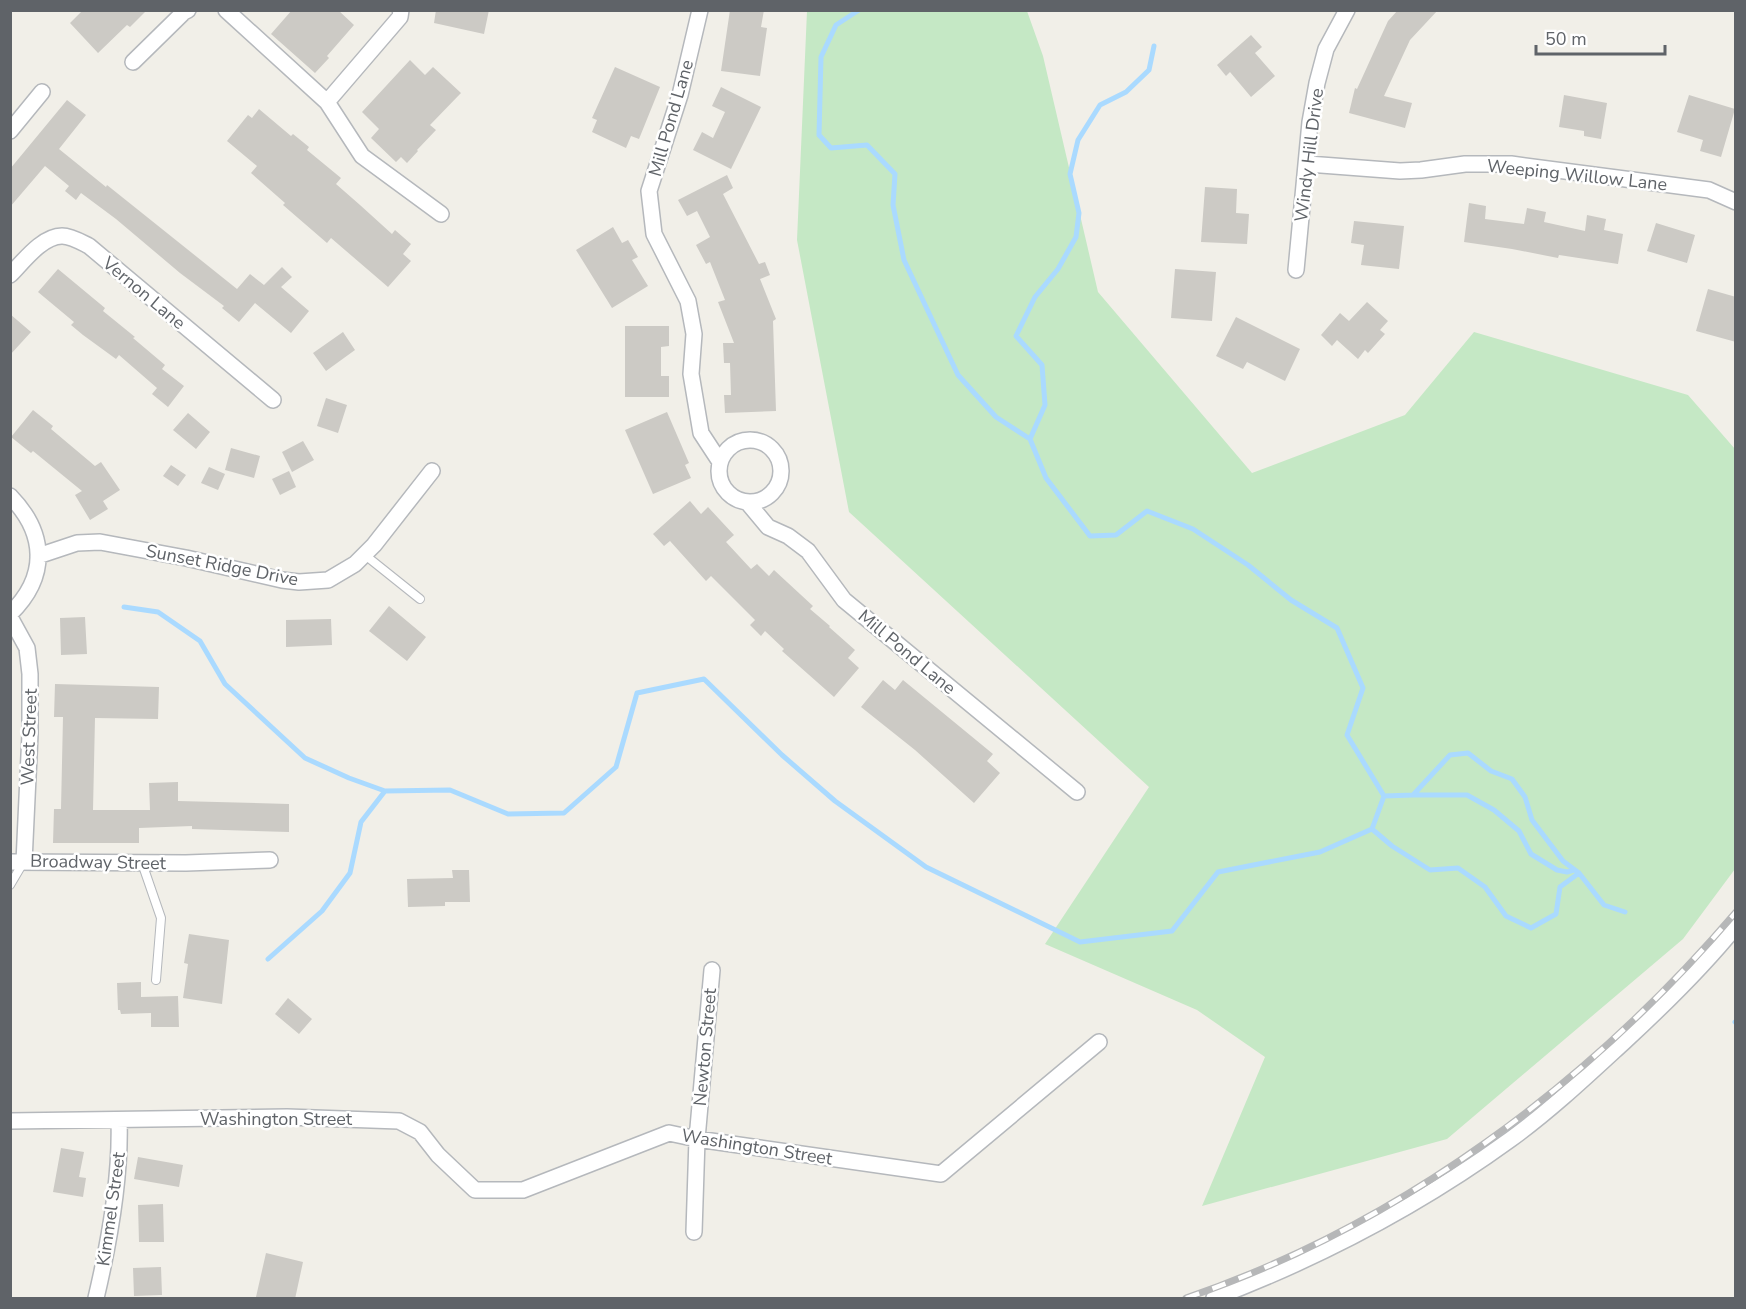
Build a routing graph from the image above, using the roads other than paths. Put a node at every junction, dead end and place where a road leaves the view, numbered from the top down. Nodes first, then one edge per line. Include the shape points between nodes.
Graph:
1 (188, 10) edge
2 (226, 10) edge
3 (401, 10) edge
4 (699, 10) edge
5 (1347, 10) edge
6 (133, 62) dead end
7 (42, 92) dead end
8 (327, 102) junction
9 (10, 131) edge
10 (1308, 164) junction
11 (1736, 202) edge
12 (441, 214) dead end
13 (1296, 270) dead end
14 (10, 275) edge
15 (273, 400) dead end
16 (720, 462) junction
17 (432, 471) dead end
18 (10, 496) edge
19 (748, 502) junction
20 (365, 555) junction
21 (38, 556) junction
22 (420, 599) dead end
23 (10, 615) edge
24 (1077, 792) dead end
25 (270, 860) dead end
26 (17, 862) edge
27 (142, 863) junction
28 (10, 885) edge
29 (1736, 926) edge
30 (711, 969) dead end
31 (156, 980) dead end
32 (1099, 1042) dead end
33 (119, 1120) junction
34 (10, 1121) edge
35 (697, 1139) junction
36 (694, 1232) dead end
37 (96, 1299) edge
38 (1214, 1299) edge

1 - 6 street
2 - 8 street
3 - 8 street via 400,17
4 - 16 street, Mill Pond Lane via 680,95 649,191 654,234 688,301 694,334 691,375 701,433
5 - 10 street, Windy Hill Drive via 1326,49 1317,83
7 - 9 street
8 - 12 street via 362,156
10 - 11 street, Weeping Willow Lane via 1400,171 1511,164 1709,190
10 - 13 street, Windy Hill Drive
14 - 15 street, Vernon Lane via 52,239 61,236 79,241
16 - 19 street, Mill Pond Lane via 724,489
16 - 19 street via 724,453 740,441 760,441 776,453 782,472 775,491 758,502
17 - 20 street, Sunset Ridge Drive
18 - 21 street via 27,516
19 - 24 street, Mill Pond Lane via 768,527 808,551 844,600
20 - 21 street, Sunset Ridge Drive via 328,580 299,582 110,543 77,543
20 - 22 lane
21 - 23 street via 38,574 27,597
23 - 26 street, West Street via 27,648 30,674 30,734
25 - 27 street, Broadway Street
26 - 27 street, Broadway Street
26 - 28 lane
27 - 31 lane via 161,918
29 - 38 street via 1666,1003 1512,1138 1422,1198 1352,1237
30 - 35 street, Newton Street
32 - 35 street, Washington Street via 941,1174
33 - 34 street, Washington Street
33 - 35 street, Washington Street via 399,1120 420,1132 438,1155 476,1190 524,1190 669,1133
33 - 37 street, Kimmel Street via 120,1148
35 - 36 street, Newton Street

